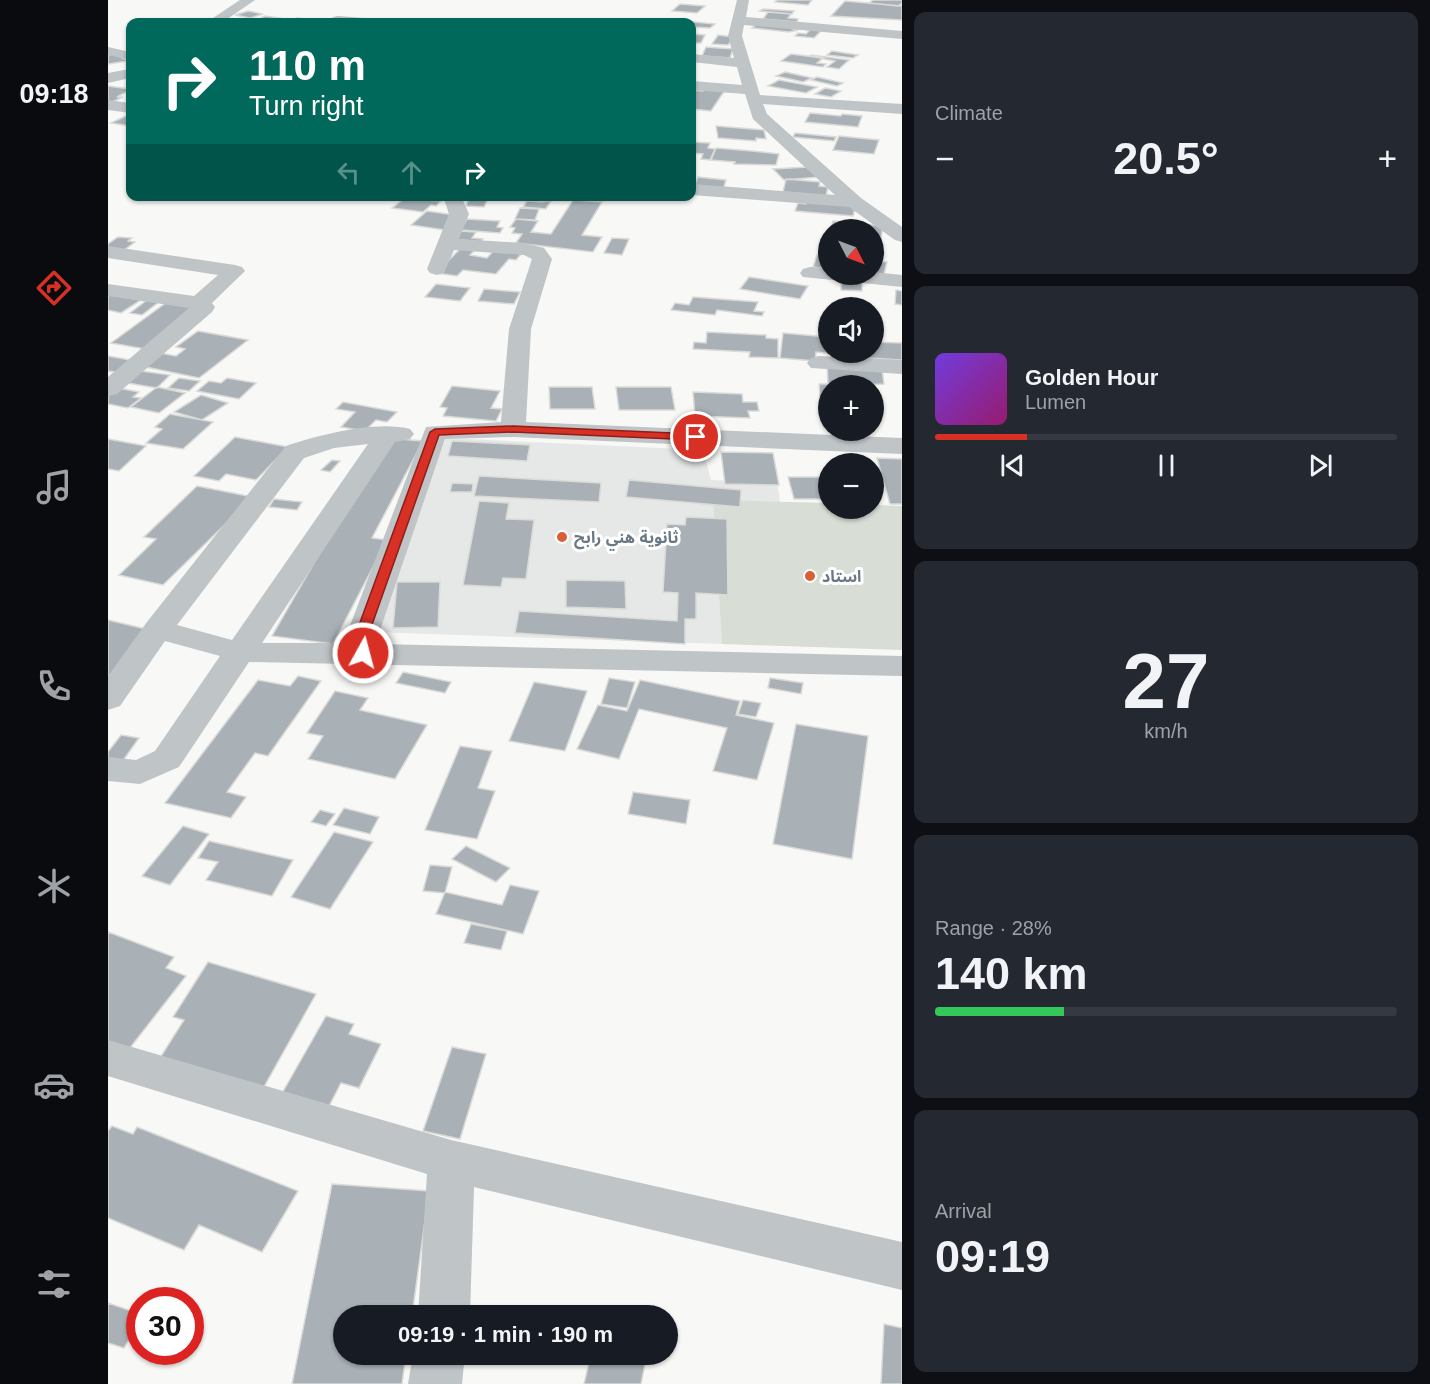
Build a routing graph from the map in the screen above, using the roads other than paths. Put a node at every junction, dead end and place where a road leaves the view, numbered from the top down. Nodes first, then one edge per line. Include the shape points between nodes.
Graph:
1 (249, 0) edge
2 (743, 0) edge
3 (220, 18) edge
4 (739, 20) junction
5 (902, 35) edge
6 (108, 51) edge
7 (126, 55) edge
8 (696, 58) edge
9 (744, 63) junction
10 (126, 75) edge
11 (108, 78) edge
12 (108, 85) edge
13 (126, 87) edge
14 (696, 87) edge
15 (754, 94) junction
16 (108, 105) edge
17 (126, 107) edge
18 (902, 109) edge
19 (696, 190) edge
20 (454, 201) edge
21 (855, 202) junction
22 (897, 229) edge
23 (447, 244) junction
24 (108, 252) edge
25 (437, 269) dead end
26 (810, 273) dead end
27 (902, 281) edge
28 (108, 290) edge
29 (199, 303) junction
30 (819, 363) dead end
31 (902, 367) edge
32 (108, 389) edge
33 (513, 429) junction
34 (435, 432) junction
35 (387, 435) junction
36 (902, 446) edge
37 (158, 629) junction
38 (241, 652) junction
39 (363, 653) junction
40 (902, 666) edge
41 (108, 699) edge
42 (108, 768) edge
43 (108, 1058) edge
44 (451, 1161) junction
45 (902, 1266) edge
46 (444, 1305) edge
47 (438, 1365) edge
48 (435, 1384) edge

1 - 3 street
2 - 4 street
4 - 5 street
4 - 9 street via 735,36
6 - 7 street
8 - 9 street
9 - 15 street
10 - 11 street
12 - 13 street
14 - 15 street
15 - 18 street
15 - 21 street via 759,116
16 - 17 street
19 - 21 street
20 - 23 street via 459,214
21 - 22 street
23 - 25 street
23 - 33 street via 524,249 537,252 542,259 520,329
24 - 29 street via 235,271
26 - 27 street
28 - 29 street
29 - 32 street via 204,307
30 - 31 street
33 - 34 street
33 - 36 street
34 - 35 street
34 - 39 street via 362,636
35 - 37 street via 318,443 295,452
35 - 38 street
37 - 38 street
37 - 41 street
38 - 39 street
38 - 42 street via 167,759 140,772
39 - 40 street
43 - 44 street
44 - 45 street
44 - 46 street
47 - 48 street

